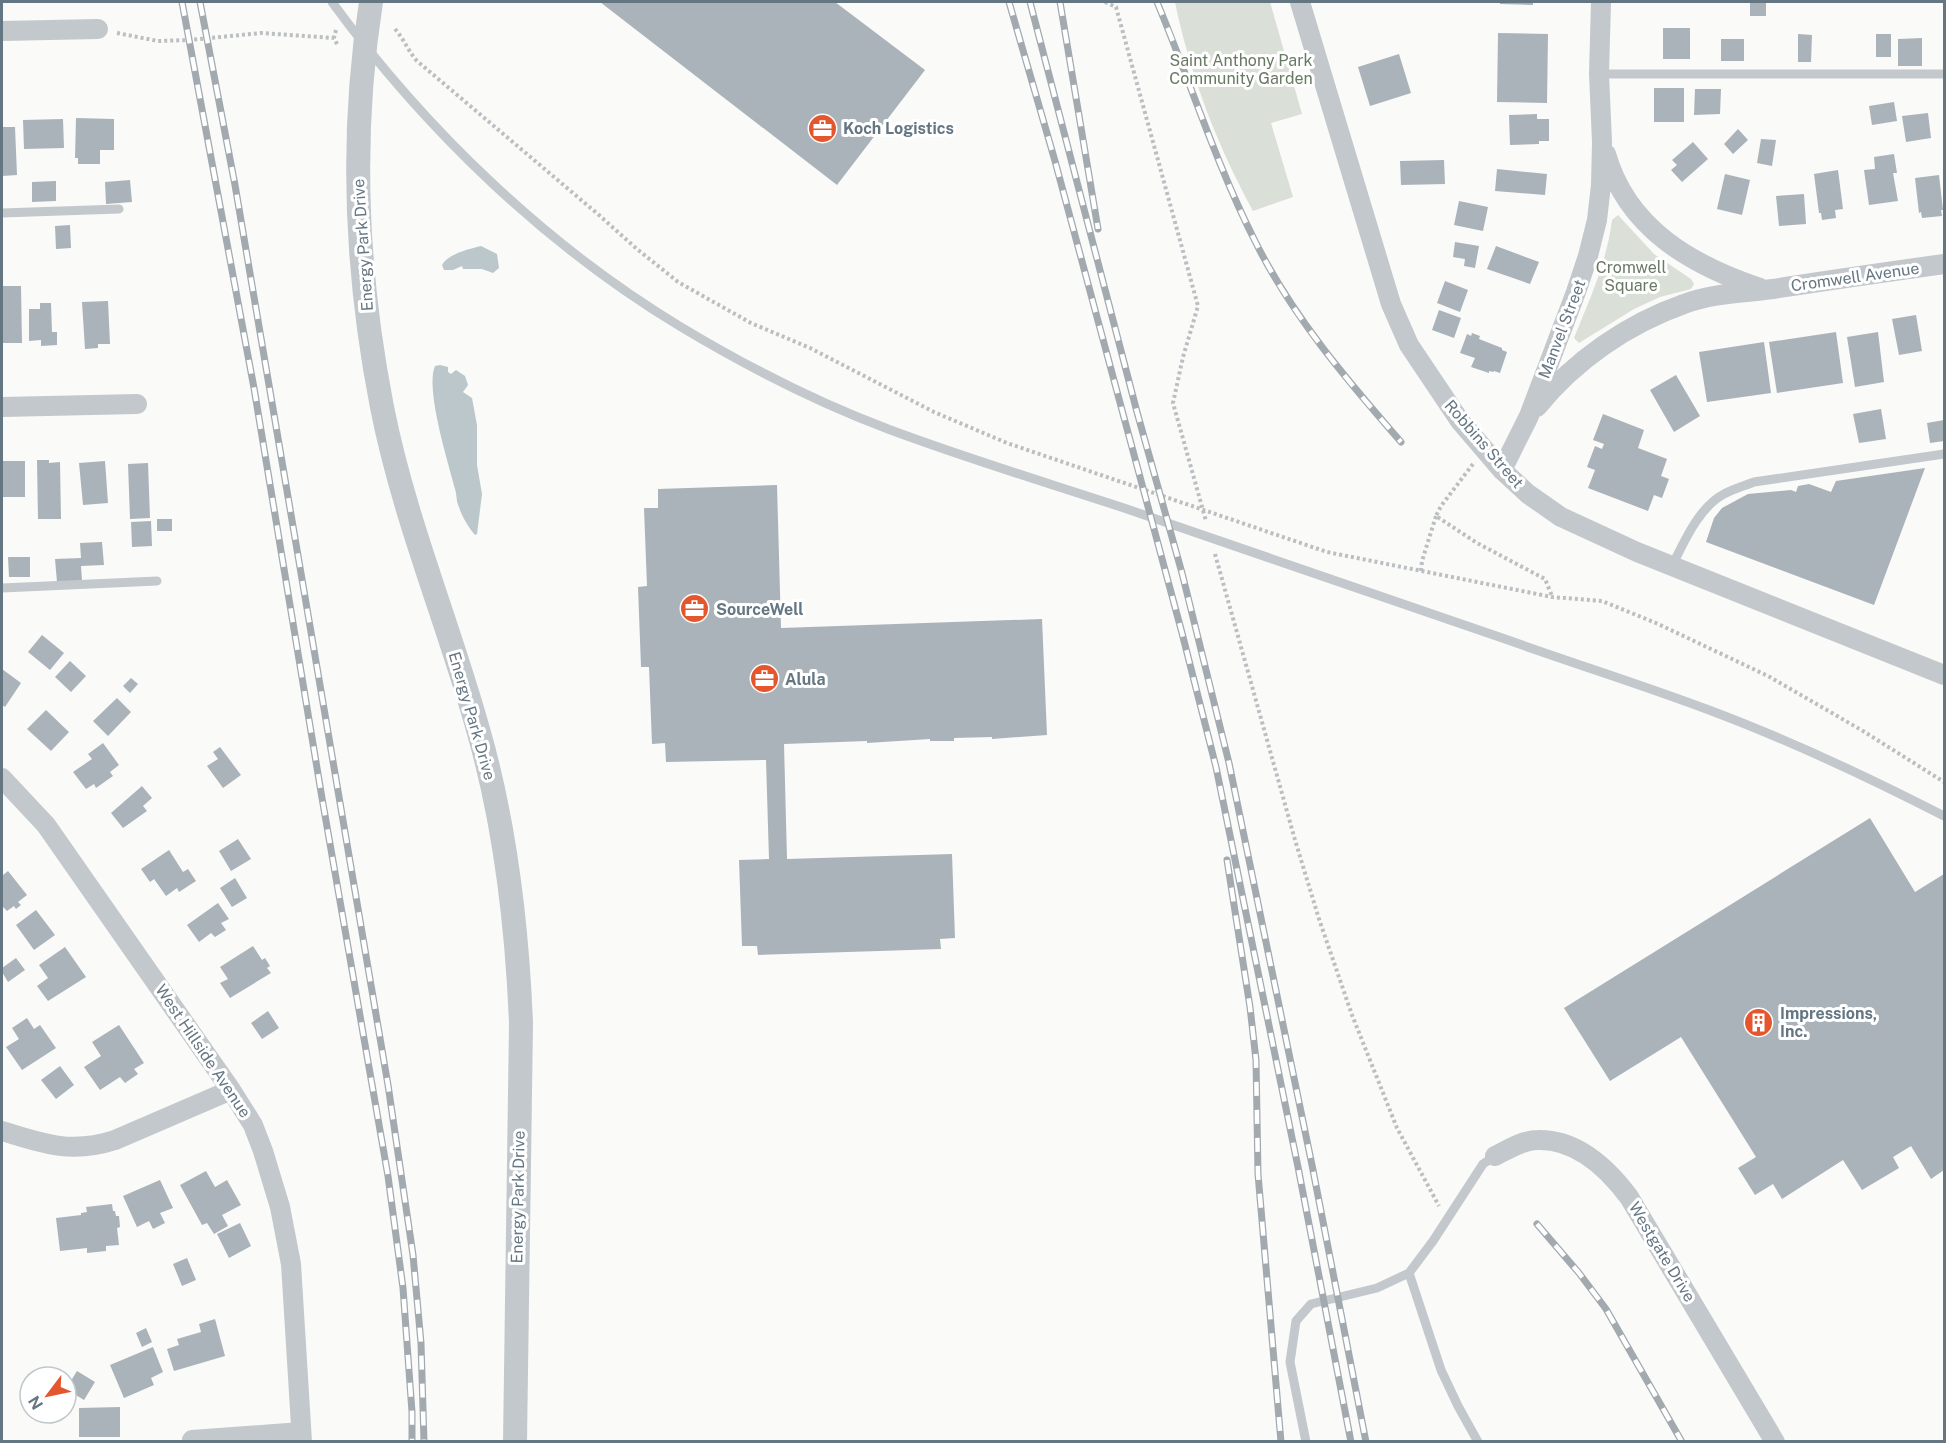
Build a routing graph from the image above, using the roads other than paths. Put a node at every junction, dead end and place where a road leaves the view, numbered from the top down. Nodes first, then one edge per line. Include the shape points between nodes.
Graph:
1 (332, 2) edge
2 (371, 2) edge
3 (1300, 2) edge
4 (1601, 2) edge
5 (98, 29) road end
6 (2, 31) edge
7 (365, 47) junction
8 (1599, 74) junction
9 (1944, 74) edge
10 (1602, 142) junction
11 (119, 209) dead end
12 (2, 213) edge
13 (1944, 264) edge
14 (1765, 290) junction
15 (136, 404) dead end
16 (2, 407) edge
17 (1529, 416) junction
18 (1944, 454) edge
19 (1502, 470) junction
20 (1672, 566) junction
21 (157, 581) dead end
22 (2, 588) edge
23 (1944, 675) edge
24 (2, 778) edge
25 (1944, 816) edge
26 (231, 1090) junction
27 (2, 1131) edge
28 (1495, 1156) joint
29 (1409, 1273) junction
30 (302, 1437) edge
31 (192, 1440) dead end
32 (515, 1442) edge
33 (1306, 1442) edge
34 (1478, 1442) edge
35 (1775, 1442) edge

1 - 7 lane
2 - 7 street, Energy Park Drive
3 - 19 street, Robbins Street via 1391,304 1409,345 1432,382
4 - 8 street, Manvel Street
5 - 6 street
7 - 25 lane via 461,154 585,260 680,326 779,381 884,427 1708,710 1854,772
7 - 32 street, Energy Park Drive via 358,189 369,333 399,475 490,778 509,877 518,955 521,1023
8 - 9 lane
8 - 10 street, Manvel Street
10 - 14 street, Cromwell Avenue via 1626,197 1668,243 1728,278
10 - 17 street, Manvel Street via 1598,220
11 - 12 lane
13 - 14 street, Cromwell Avenue
14 - 17 street, Cromwell Avenue via 1723,294 1684,304 1638,325 1570,371
15 - 16 street
17 - 19 street, Manvel Street
18 - 20 lane via 1754,482 1736,488 1721,495 1695,523
19 - 20 street, Robbins Street via 1561,517
20 - 23 street, Robbins Street
21 - 22 lane
24 - 26 street, West Hillside Avenue via 46,825
26 - 27 street via 96,1147 72,1148
26 - 30 street, West Hillside Avenue via 253,1125 280,1207 291,1264
28 - 29 lane via 1483,1164
28 - 35 street, Westgate Drive via 1522,1143 1555,1142 1595,1160 1614,1178
29 - 33 lane via 1377,1288 1311,1304 1296,1321 1290,1362
29 - 34 lane via 1441,1370
30 - 31 street

